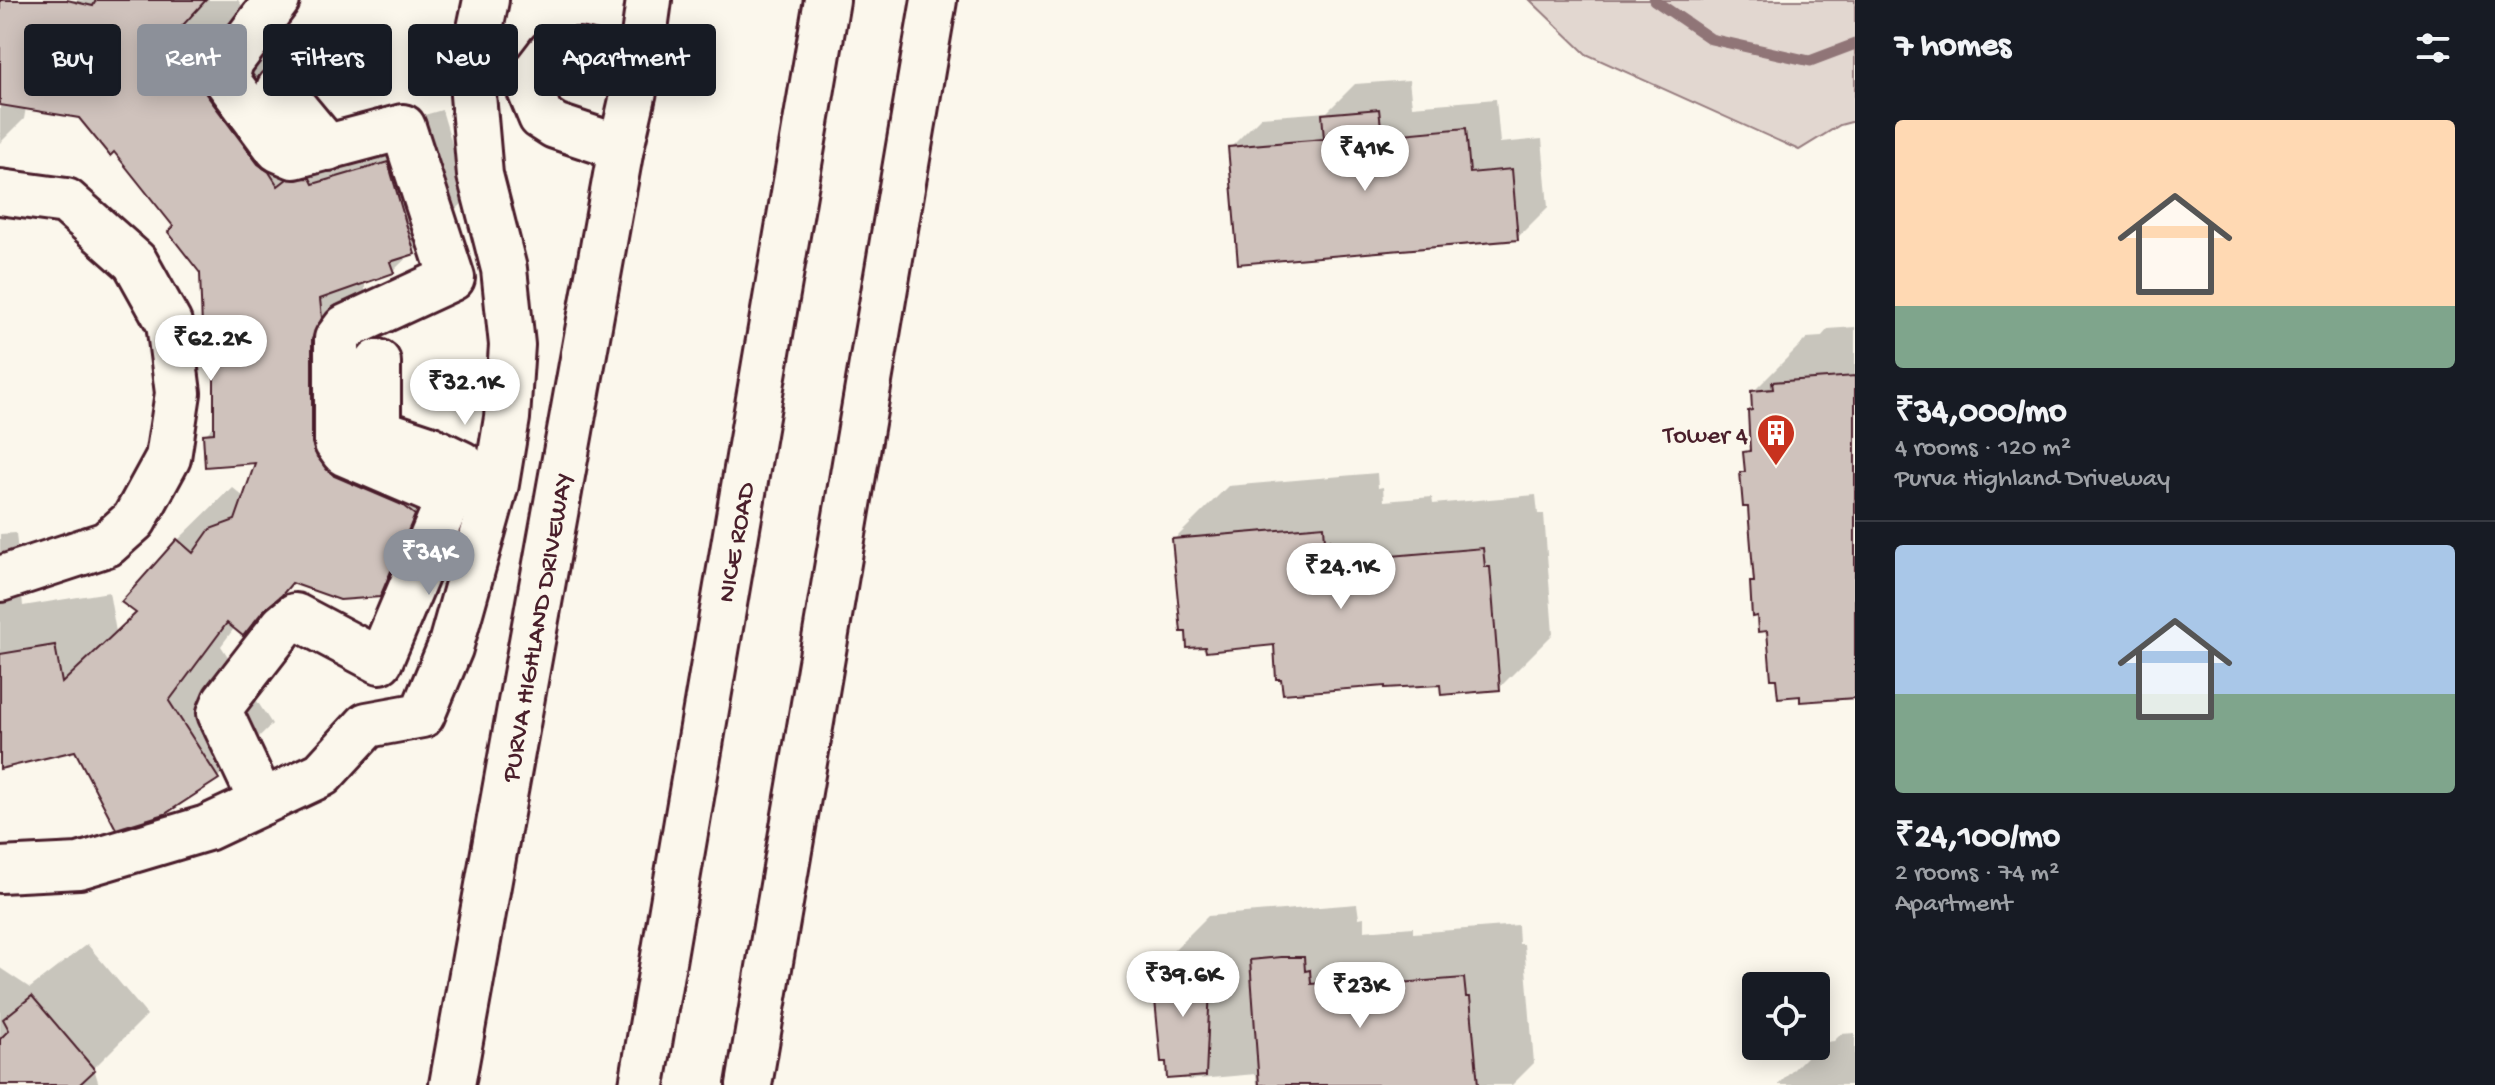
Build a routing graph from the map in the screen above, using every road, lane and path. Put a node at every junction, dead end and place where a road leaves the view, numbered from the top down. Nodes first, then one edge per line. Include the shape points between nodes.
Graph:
1 (277, 0) edge
2 (486, 0) edge
3 (649, 0) edge
4 (827, 0) edge
5 (934, 0) edge
6 (481, 24) edge
7 (646, 24) edge
8 (534, 74) edge
9 (518, 81) edge
10 (527, 83) junction
11 (285, 96) edge
12 (473, 96) edge
13 (633, 96) edge
14 (328, 148) junction
15 (621, 148) junction
16 (0, 192) edge
17 (378, 362) dead end
18 (449, 498) junction
19 (0, 579) edge
20 (262, 802) junction
21 (0, 870) edge
22 (452, 1085) edge
23 (642, 1085) edge
24 (749, 1085) edge

1 - 14 main road via 231,61 226,79 278,149 294,156
2 - 6 main road
3 - 7 main road, PURVA HIGHLAND DRIVEWAY
4 - 23 main road, NICE ROAD
5 - 24 main road
8 - 10 main road
9 - 10 main road
10 - 15 main road via 541,117
11 - 14 main road
12 - 20 main road via 480,175 504,269 512,345 496,484 450,648 422,715 367,725 322,774
13 - 15 main road, PURVA HIGHLAND DRIVEWAY
14 - 18 main road via 403,127 452,278 346,327 337,339 337,443 344,453
15 - 22 main road, PURVA HIGHLAND DRIVEWAY
16 - 19 main road via 66,201 135,262 169,323 178,393 168,458 134,520 107,544
17 - 18 main road via 378,431 462,464
18 - 20 main road via 380,661 295,616 225,701 220,713
20 - 21 main road via 207,828 79,866

